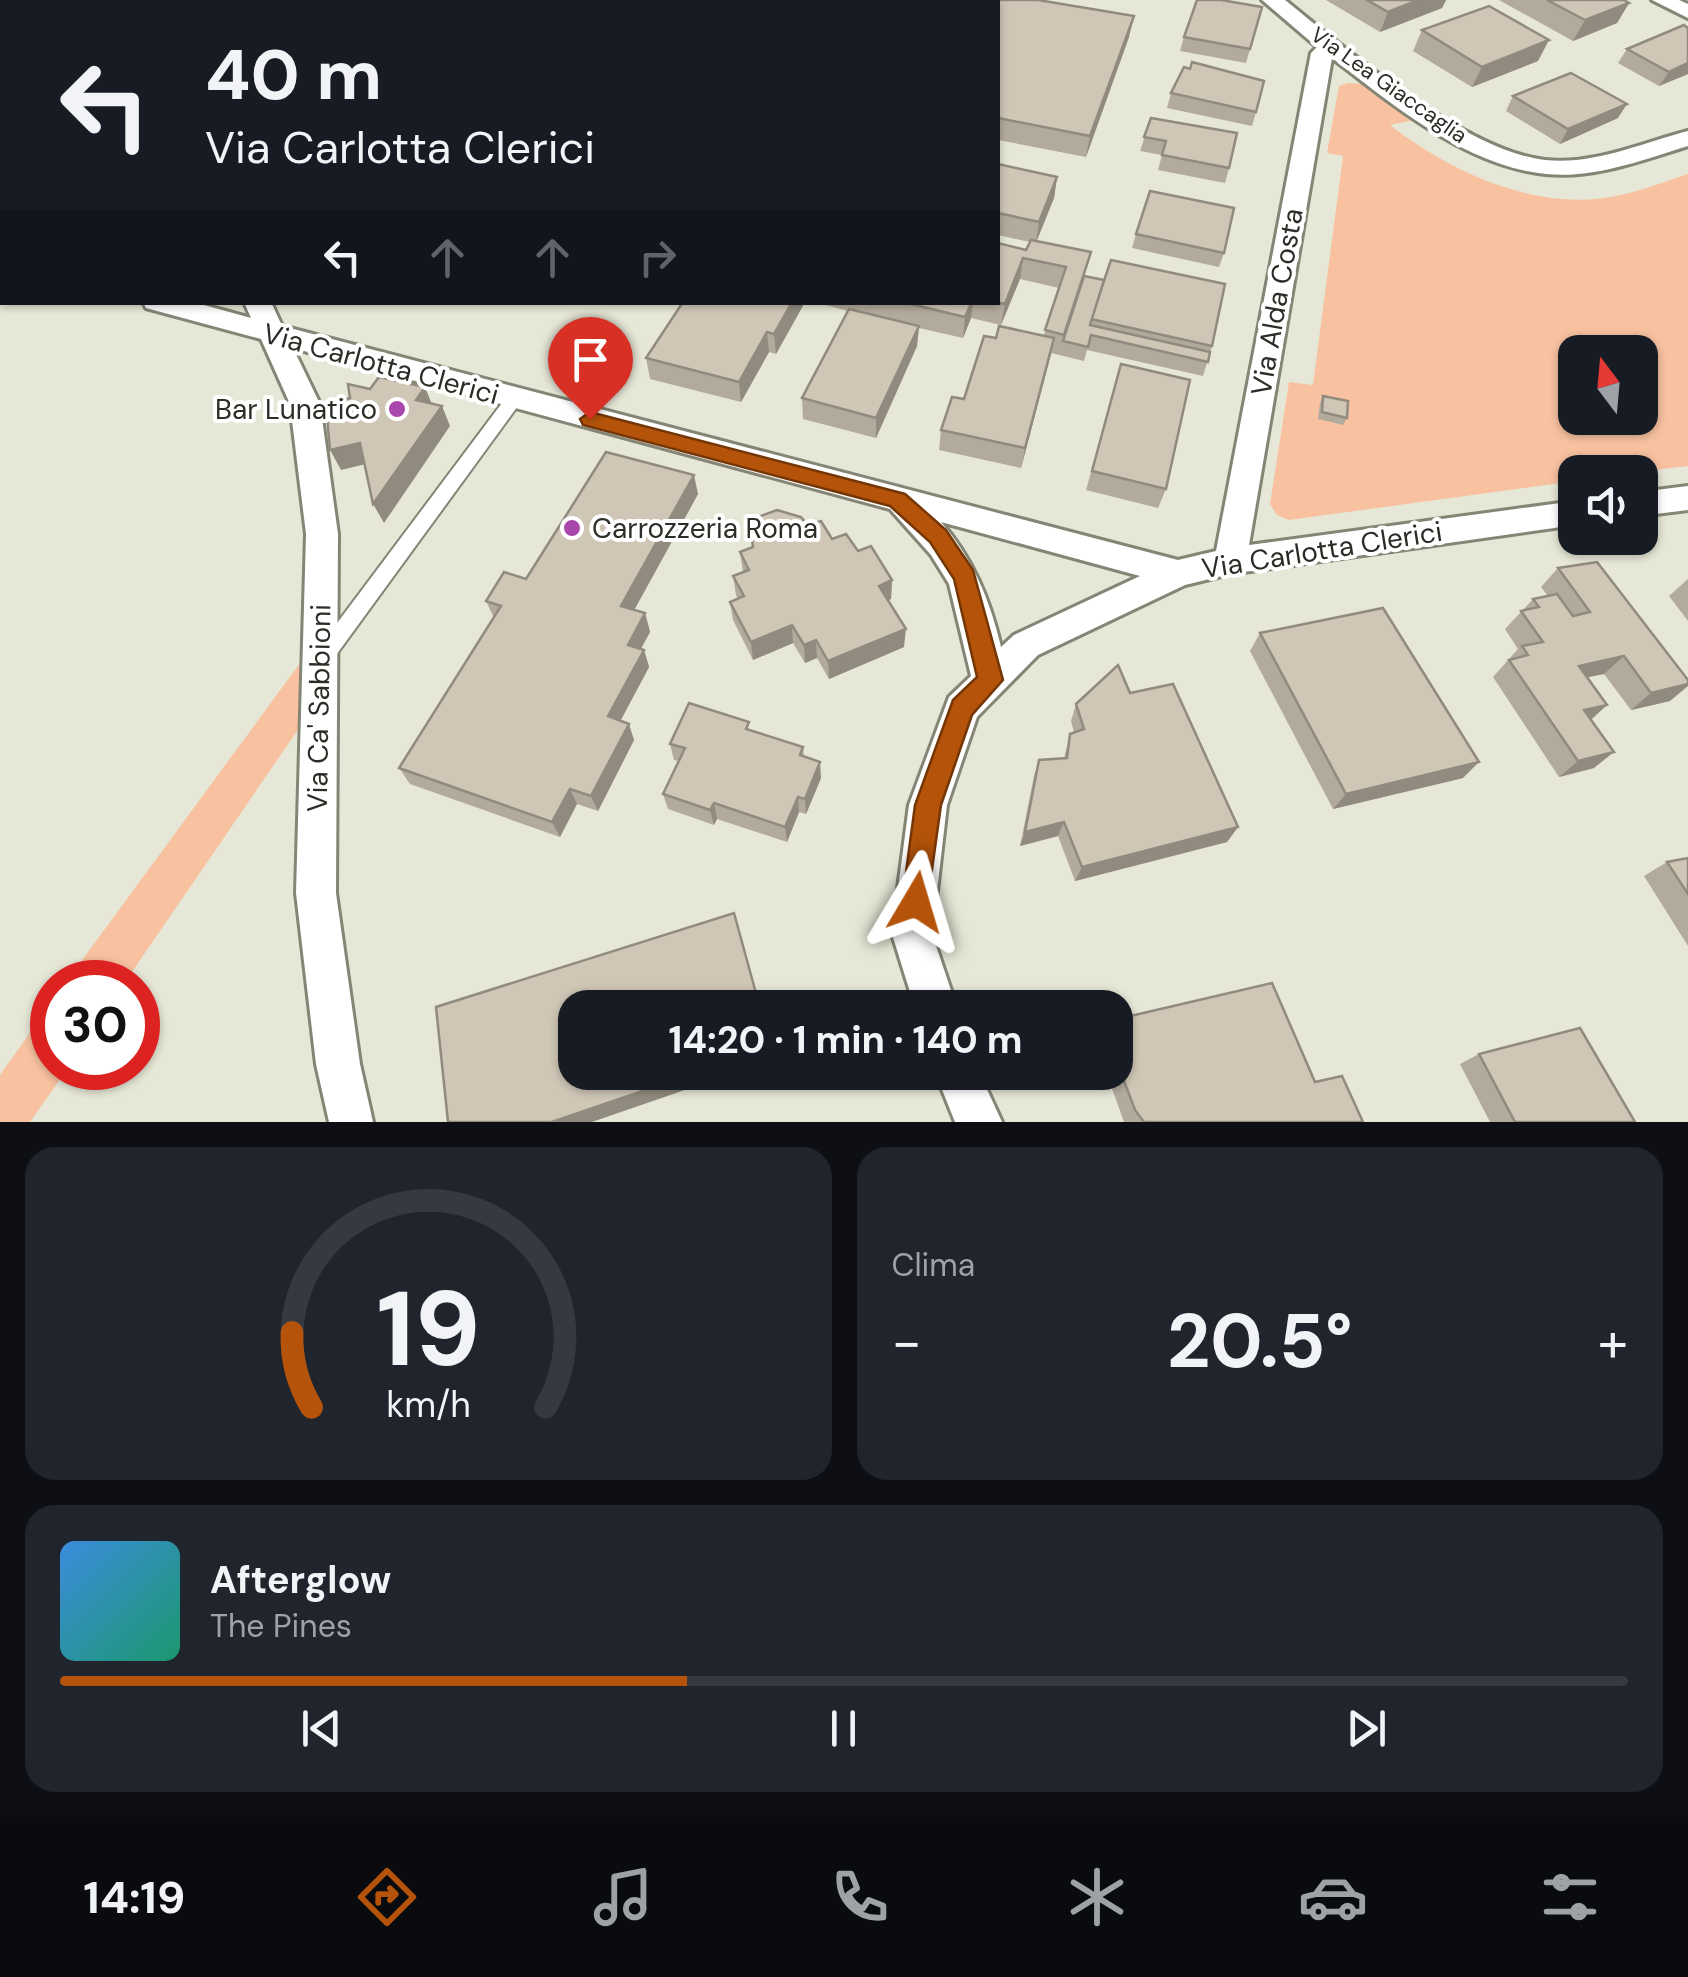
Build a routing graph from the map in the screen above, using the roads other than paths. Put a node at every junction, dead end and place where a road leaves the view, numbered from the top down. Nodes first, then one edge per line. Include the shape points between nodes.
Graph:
1 (1272, 0) edge
2 (1662, 0) edge
3 (1688, 12) edge
4 (1330, 47) junction
5 (1688, 138) edge
6 (175, 305) edge
7 (263, 319) edge
8 (514, 399) junction
9 (1688, 498) edge
10 (897, 500) junction
11 (1658, 502) edge
12 (1558, 515) edge
13 (1230, 562) junction
14 (1178, 573) junction
15 (320, 660) junction
16 (990, 680) junction
17 (930, 990) edge
18 (962, 1090) edge
19 (350, 1122) edge
20 (980, 1122) edge

1 - 4 street, Via Lea Giaccaglia
2 - 3 street
4 - 5 street, Via Lea Giaccaglia via 1465,140 1542,167 1587,167
4 - 13 street, Via Alda Costa via 1322,53
6 - 7 street, Via Carlotta Clerici
7 - 8 street, Via Carlotta Clerici
7 - 15 street, Via Ca' Sabbioni via 305,404 322,534
8 - 10 street, Via Carlotta Clerici
8 - 15 lane
9 - 11 street
10 - 14 street, Via Carlotta Clerici
10 - 16 street, Via Carlotta Clerici via 938,536 965,577
12 - 13 street, Via Carlotta Clerici
13 - 14 street, Via Carlotta Clerici
14 - 16 street via 1026,645
15 - 19 street, Via Ca' Sabbioni via 316,893
16 - 17 street via 962,708 928,805 912,934
18 - 20 street

